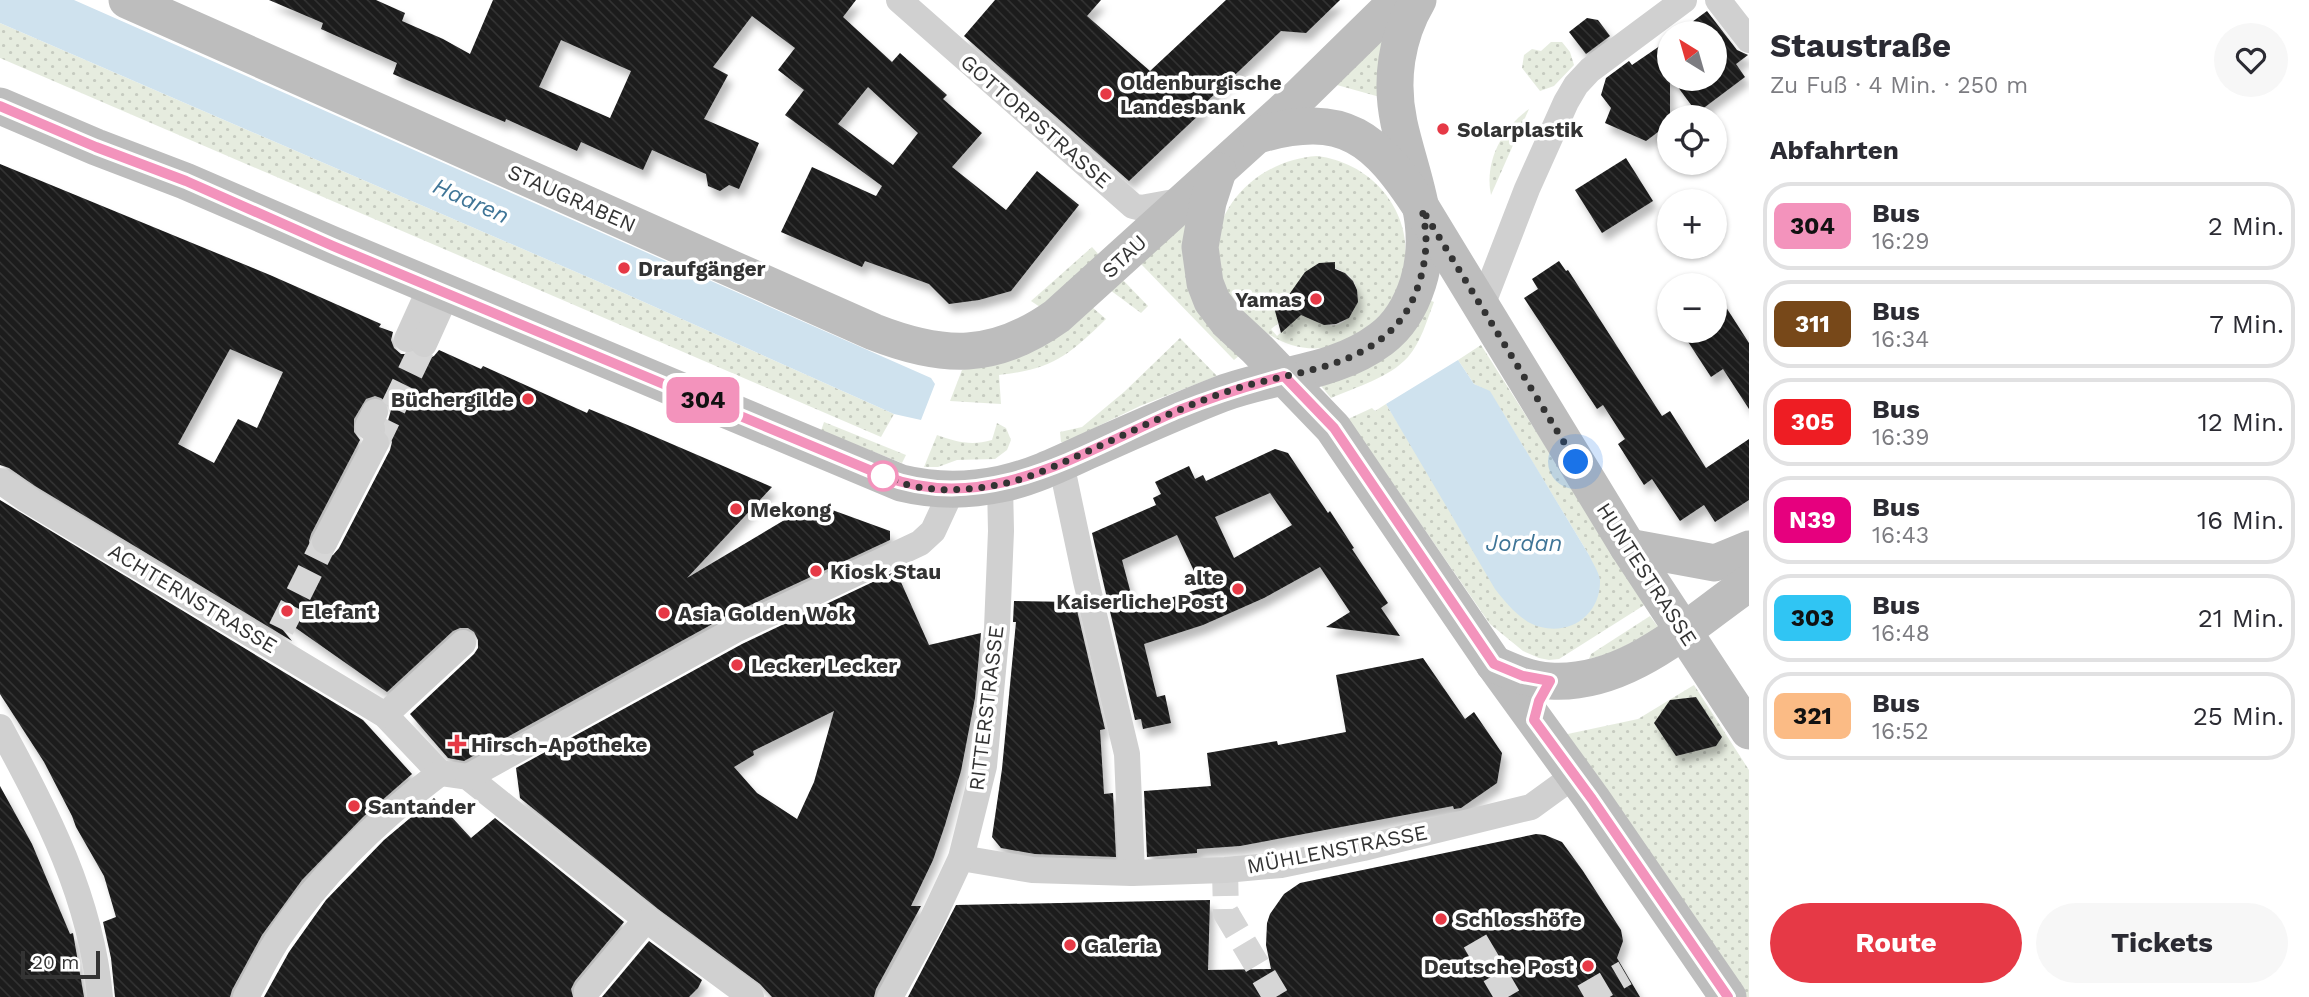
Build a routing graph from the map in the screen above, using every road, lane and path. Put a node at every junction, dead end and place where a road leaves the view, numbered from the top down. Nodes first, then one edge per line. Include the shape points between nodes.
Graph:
1 (127, 0) edge
2 (899, 0) edge
3 (1398, 0) edge
4 (1418, 0) edge
5 (1684, 0) edge
6 (1718, 0) edge
7 (1749, 40) edge
8 (0, 106) edge
9 (1257, 135) junction
10 (1218, 170) junction
11 (1185, 200) junction
12 (1422, 209) junction
13 (439, 290) junction
14 (1481, 308) junction
15 (1025, 335) joint
16 (416, 342) tunnel mouth
17 (1284, 376) junction
18 (374, 428) tunnel mouth
19 (1061, 463) junction
20 (0, 481) edge
21 (1000, 484) junction
22 (952, 490) junction
23 (326, 541) tunnel mouth
24 (1628, 547) junction
25 (1749, 549) edge
26 (1749, 583) edge
27 (1682, 630) junction
28 (463, 643) dead end
29 (1494, 664) junction
30 (386, 715) junction
31 (0, 727) edge
32 (1749, 731) edge
33 (440, 773) junction
34 (1575, 775) junction
35 (468, 778) junction
36 (961, 858) junction
37 (1132, 873) junction
38 (648, 922) junction
39 (718, 989) edge
40 (587, 991) dead end
41 (100, 997) edge
42 (246, 997) edge
43 (751, 997) edge
44 (890, 997) edge
45 (1728, 997) edge

1 - 15 street, STAUGRABEN via 902,343 965,352
2 - 11 street, GOTTORPSTRASSE via 1133,206
3 - 9 street, STAU
4 - 12 street via 1404,25 1397,52 1397,84 1399,119
5 - 14 street via 1576,85 1527,189
6 - 7 street
8 - 13 street
9 - 10 street, STAU
9 - 12 street, HUNTESTRASSE via 1314,125 1349,132 1385,157
10 - 11 street, STAU
10 - 17 street via 1200,247 1205,284 1227,322
11 - 15 street, STAU via 1067,307
12 - 14 street, HUNTESTRASSE
12 - 17 street via 1424,262 1408,309 1397,324 1355,355
13 - 16 street
13 - 22 street via 901,483
14 - 24 street, HUNTESTRASSE
17 - 19 street via 1224,393
17 - 29 street via 1334,428
18 - 23 street
19 - 21 street
19 - 37 street via 1127,754
20 - 30 street, ACHTERNSTRASSE via 277,637
21 - 22 street
21 - 36 street, RITTERSTRASSE via 997,628 984,766
22 - 35 street via 933,531 920,543 735,630
24 - 25 street via 1715,563
24 - 27 street, HUNTESTRASSE
26 - 27 street
27 - 29 street via 1625,666 1581,680 1550,681
27 - 32 street, HUNTESTRASSE
28 - 30 street
29 - 34 street
30 - 33 street, ACHTERNSTRASSE
31 - 41 street via 74,876 97,958
33 - 35 street
33 - 42 street via 375,827 316,887 279,937
34 - 37 street, MÜHLENSTRASSE via 1531,807 1363,848 1280,865
34 - 45 street
35 - 38 street
36 - 37 street, MÜHLENSTRASSE via 1032,870
36 - 44 street, RITTERSTRASSE
38 - 39 street via 682,944
38 - 40 street
39 - 43 street

